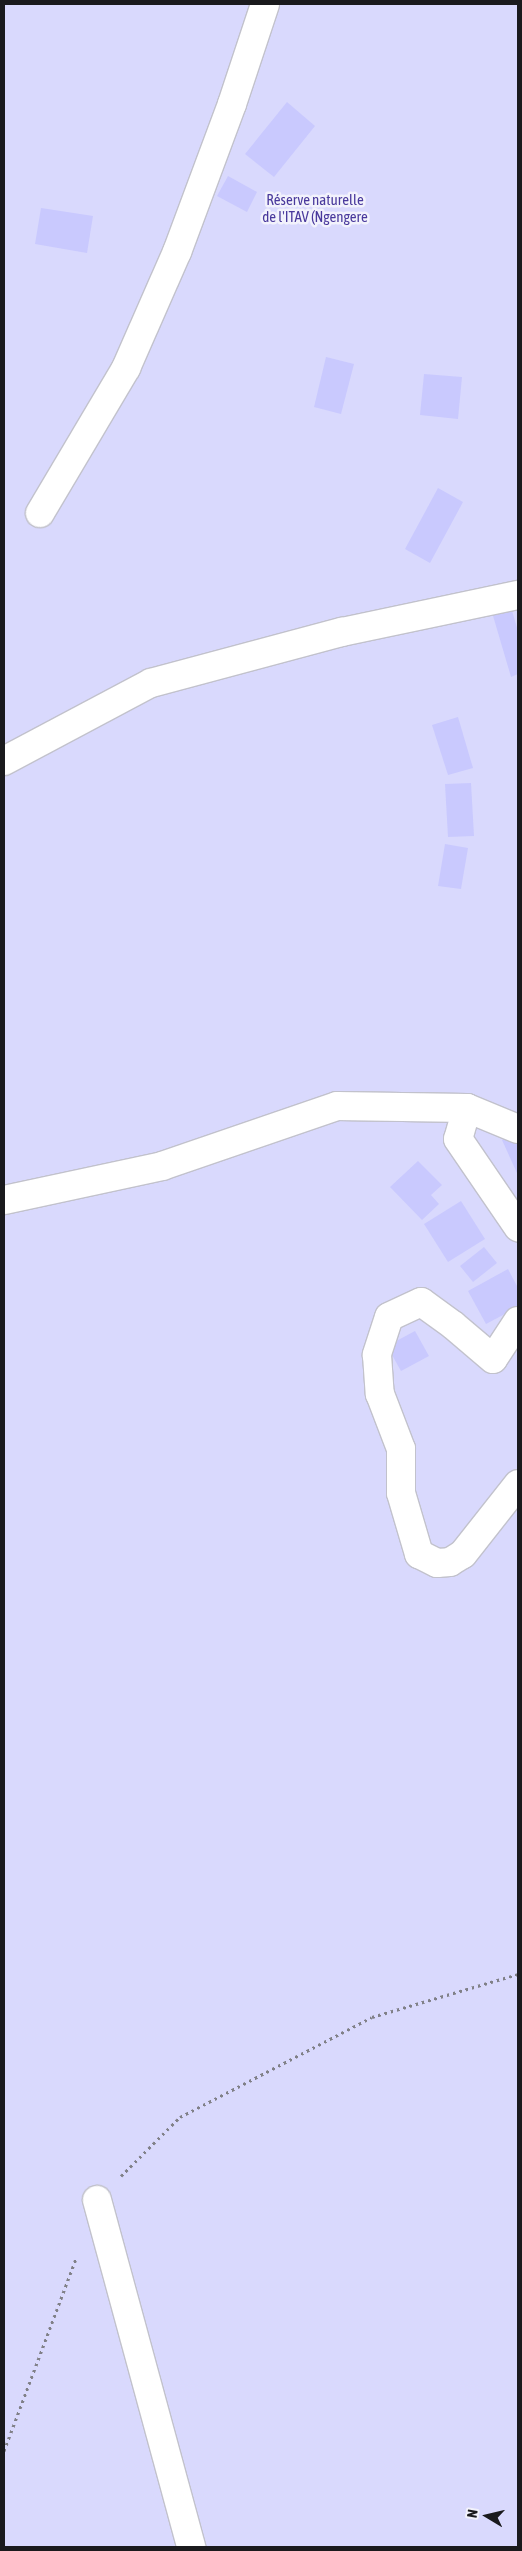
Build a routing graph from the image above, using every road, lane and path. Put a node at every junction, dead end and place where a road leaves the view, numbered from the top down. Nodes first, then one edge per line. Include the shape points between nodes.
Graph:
1 (265, 4) edge
2 (40, 513) dead end
3 (518, 595) edge
4 (4, 761) edge
5 (466, 1108) junction
6 (518, 1129) edge
7 (4, 1200) edge
8 (518, 1227) edge
9 (518, 1321) edge
10 (518, 1484) edge
11 (518, 1974) edge
12 (97, 2200) joint
13 (76, 2256) dead end
14 (4, 2451) edge
15 (191, 2547) edge

1 - 2 street via 177,252 126,368
3 - 4 street via 342,632 151,683
5 - 6 street
5 - 7 street via 337,1106 162,1166
5 - 8 street via 458,1139
9 - 10 street via 492,1358 421,1302 389,1317 376,1355 380,1394 401,1449 401,1493 419,1554 437,1564 450,1562 463,1554
11 - 12 path via 372,2017 180,2116
12 - 15 street
13 - 14 path

